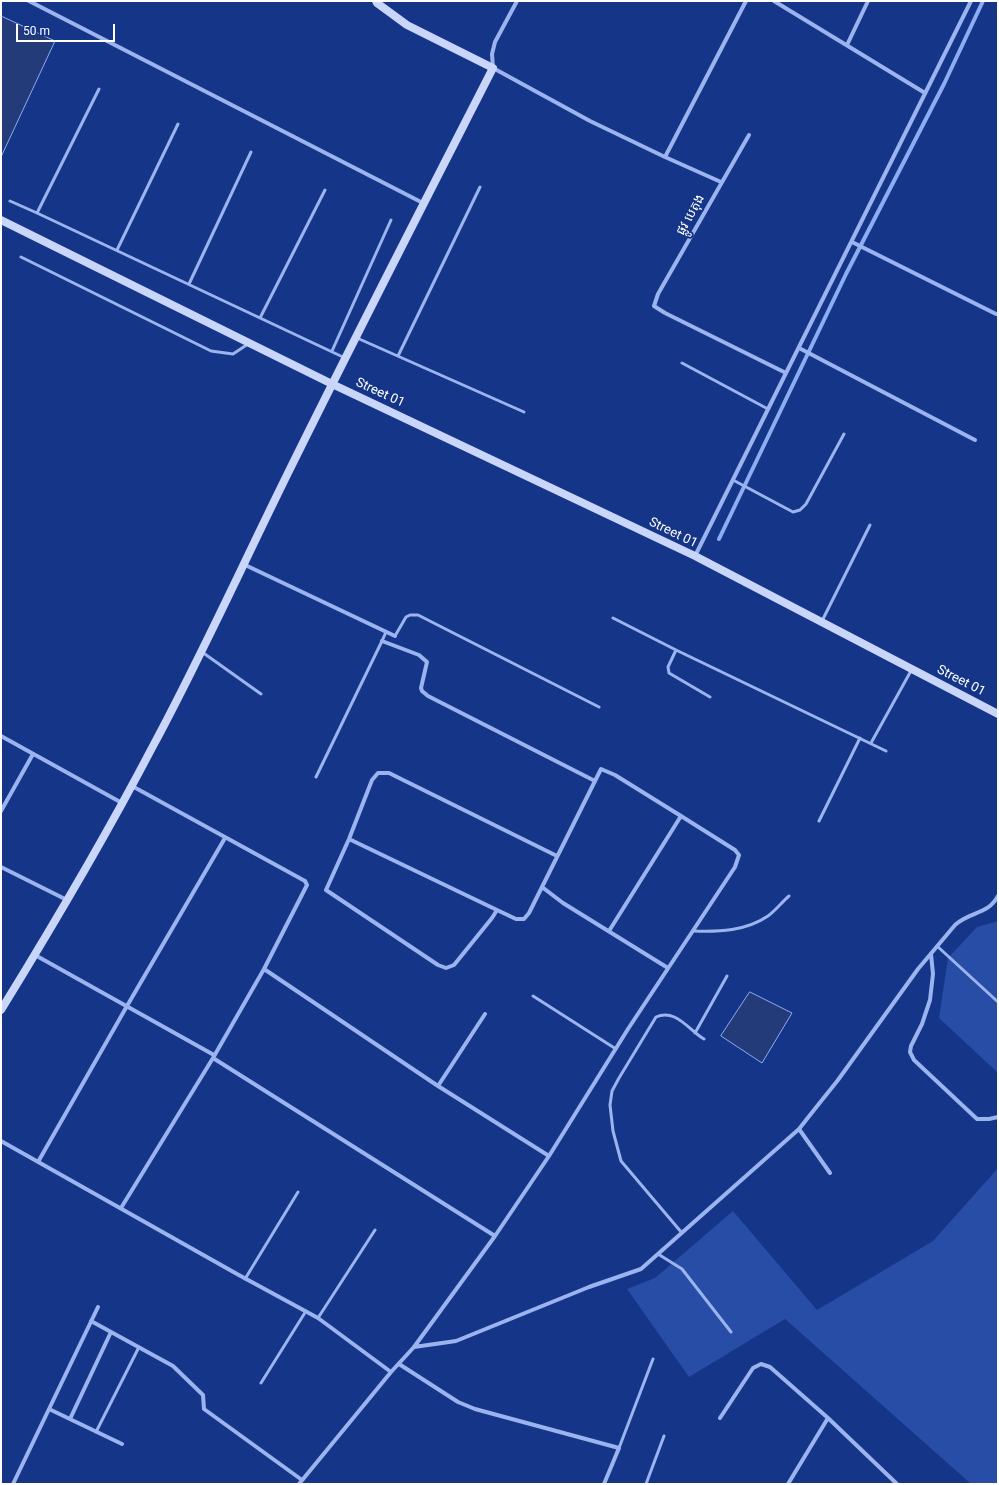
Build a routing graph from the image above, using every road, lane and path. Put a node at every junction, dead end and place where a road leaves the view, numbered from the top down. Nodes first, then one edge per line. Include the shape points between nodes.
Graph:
1 (29, 1) edge
2 (376, 1) edge
3 (517, 1) edge
4 (746, 1) edge
5 (774, 1) edge
6 (868, 1) edge
7 (971, 1) edge
8 (847, 45) junction
9 (493, 68) junction
10 (99, 89) dead end
11 (925, 93) junction
12 (178, 124) dead end
13 (749, 135) dead end
14 (251, 152) dead end
15 (665, 157) junction
16 (721, 182) junction
17 (480, 187) dead end
18 (325, 190) dead end
19 (10, 201) dead end
20 (424, 203) junction
21 (37, 213) junction
22 (1, 220) edge
23 (391, 220) dead end
24 (854, 243) junction
25 (117, 250) junction
26 (21, 257) dead end
27 (189, 284) junction
28 (996, 314) dead end
29 (260, 318) junction
30 (356, 337) junction
31 (250, 343) junction
32 (799, 348) junction
33 (332, 351) junction
34 (398, 356) junction
35 (345, 358) junction
36 (682, 363) dead end
37 (786, 373) junction
38 (332, 384) junction
39 (768, 409) junction
40 (524, 412) dead end
41 (844, 434) dead end
42 (975, 440) dead end
43 (733, 480) junction
44 (870, 525) dead end
45 (695, 556) junction
46 (243, 564) junction
47 (613, 618) dead end
48 (821, 622) junction
49 (386, 632) junction
50 (395, 636) joint
51 (382, 641) junction
52 (676, 650) junction
53 (202, 652) junction
54 (912, 670) junction
55 (261, 694) dead end
56 (710, 697) dead end
57 (599, 707) dead end
58 (998, 714) edge
59 (1, 736) edge
60 (860, 738) junction
61 (871, 743) junction
62 (886, 751) dead end
63 (33, 754) junction
64 (316, 777) dead end
65 (595, 781) junction
66 (132, 785) junction
67 (122, 803) junction
68 (1, 811) edge
69 (681, 816) junction
70 (819, 821) dead end
71 (225, 838) junction
72 (349, 839) junction
73 (557, 856) junction
74 (1, 867) edge
75 (542, 887) junction
76 (789, 896) dead end
77 (998, 896) edge
78 (67, 900) junction
79 (497, 910) junction
80 (609, 931) junction
81 (693, 931) junction
82 (937, 946) junction
83 (932, 954) junction
84 (34, 956) junction
85 (668, 968) junction
86 (264, 969) junction
87 (727, 976) dead end
88 (533, 996) dead end
89 (998, 1002) edge
90 (127, 1006) junction
91 (1, 1010) edge
92 (485, 1014) dead end
93 (695, 1033) junction
94 (704, 1039) dead end
95 (616, 1049) junction
96 (213, 1057) junction
97 (438, 1086) junction
98 (998, 1117) edge
99 (799, 1129) junction
100 (1, 1141) edge
101 (549, 1156) junction
102 (38, 1162) junction
103 (830, 1173) dead end
104 (298, 1192) dead end
105 (121, 1208) junction
106 (375, 1230) dead end
107 (682, 1233) junction
108 (495, 1236) junction
109 (658, 1254) junction
110 (245, 1279) junction
111 (98, 1307) dead end
112 (306, 1311) junction
113 (318, 1318) junction
114 (91, 1321) junction
115 (111, 1332) junction
116 (732, 1332) dead end
117 (139, 1347) junction
118 (414, 1347) junction
119 (653, 1359) dead end
120 (399, 1364) junction
121 (391, 1372) junction
122 (261, 1383) dead end
123 (49, 1409) junction
124 (720, 1418) dead end
125 (828, 1418) junction
126 (70, 1419) junction
127 (96, 1432) junction
128 (664, 1436) dead end
129 (122, 1444) dead end
130 (619, 1448) junction
131 (300, 1482) edge
132 (13, 1484) edge
133 (604, 1484) edge
134 (646, 1484) edge
135 (788, 1484) edge
136 (896, 1484) edge

1 - 20 street
2 - 9 street via 407,25
3 - 9 street via 495,42 492,54
4 - 15 street
5 - 8 street
6 - 8 street
7 - 11 street
8 - 11 street
9 - 15 street via 590,121
9 - 20 street
10 - 21 lane
11 - 24 street
12 - 25 lane
13 - 16 street, ផ្លូវ បេតុង
14 - 27 lane
15 - 16 street
16 - 37 street, ផ្លូវ បេតុង via 658,294 654,306
17 - 34 lane
18 - 29 lane
19 - 21 lane
20 - 30 street
21 - 25 lane
22 - 31 street, Street 01
23 - 33 lane
24 - 28 street
24 - 32 street
25 - 27 lane
26 - 31 lane via 211,351 233,354
27 - 29 lane
29 - 33 lane
30 - 34 lane
30 - 35 street
31 - 38 street, Street 01
32 - 37 street
32 - 42 street
33 - 35 lane
34 - 40 lane
35 - 38 street
36 - 39 lane
37 - 39 street
38 - 45 street, Street 01
38 - 46 street
39 - 43 street
41 - 43 lane via 806,504 800,510 793,512
43 - 45 street
44 - 48 lane
45 - 48 street, Street 01
46 - 49 street
46 - 53 street
47 - 52 lane
48 - 54 street, Street 01
49 - 50 street
49 - 51 lane
50 - 57 lane via 406,617 410,614 418,615
51 - 64 lane
51 - 65 street via 424,658 427,662 421,688 428,696
52 - 56 lane via 668,667 669,673
52 - 60 lane
53 - 55 lane
53 - 66 street
54 - 58 street, Street 01
54 - 61 lane
59 - 63 street
60 - 61 lane
60 - 70 lane
61 - 62 lane
63 - 67 street
63 - 68 street
65 - 69 street via 601,768
65 - 73 street
66 - 67 street
66 - 71 street
67 - 78 street
69 - 80 street
69 - 81 street via 728,844 738,855 735,867
71 - 86 street via 305,881 307,885
71 - 90 street
72 - 73 street via 372,780 378,773 389,773
72 - 79 street
72 - 79 street via 326,890 438,965 446,968 454,965
73 - 75 street
74 - 78 street
75 - 79 street via 524,919 516,919
75 - 80 street
76 - 81 lane via 769,915 749,926 716,932
77 - 82 street via 990,907 962,918
78 - 84 street
80 - 85 street
81 - 85 street
82 - 83 street
82 - 89 lane
83 - 98 street via 930,1000 910,1052 914,1060 977,1119
83 - 99 street via 918,969 838,1080
84 - 90 street
84 - 91 street
85 - 95 street
86 - 96 street
86 - 97 street
87 - 93 lane
88 - 95 lane
90 - 96 street
90 - 102 street
92 - 97 street
93 - 94 lane
93 - 107 lane via 670,1014 656,1016 612,1091 610,1104 620,1161
95 - 101 street
96 - 105 street
96 - 108 street
97 - 101 street
99 - 103 street
99 - 107 street
100 - 102 street
101 - 108 street
102 - 105 street
104 - 110 lane
105 - 110 street
106 - 113 lane
107 - 109 street
108 - 118 street
109 - 116 lane via 682,1269
109 - 118 street via 641,1269 456,1341
110 - 112 street
111 - 114 street
112 - 113 street
112 - 122 lane
113 - 121 street
114 - 115 street
114 - 123 street
115 - 117 street
115 - 126 street
117 - 127 lane
117 - 131 street via 173,1366 203,1395 204,1409
118 - 120 street
119 - 130 lane
120 - 121 street
120 - 130 street via 458,1402 474,1409
121 - 131 street
123 - 126 street
123 - 132 street
124 - 125 street via 753,1368 761,1364 770,1367
125 - 135 street
125 - 136 street
126 - 127 street
127 - 129 street
128 - 134 lane
130 - 133 street

